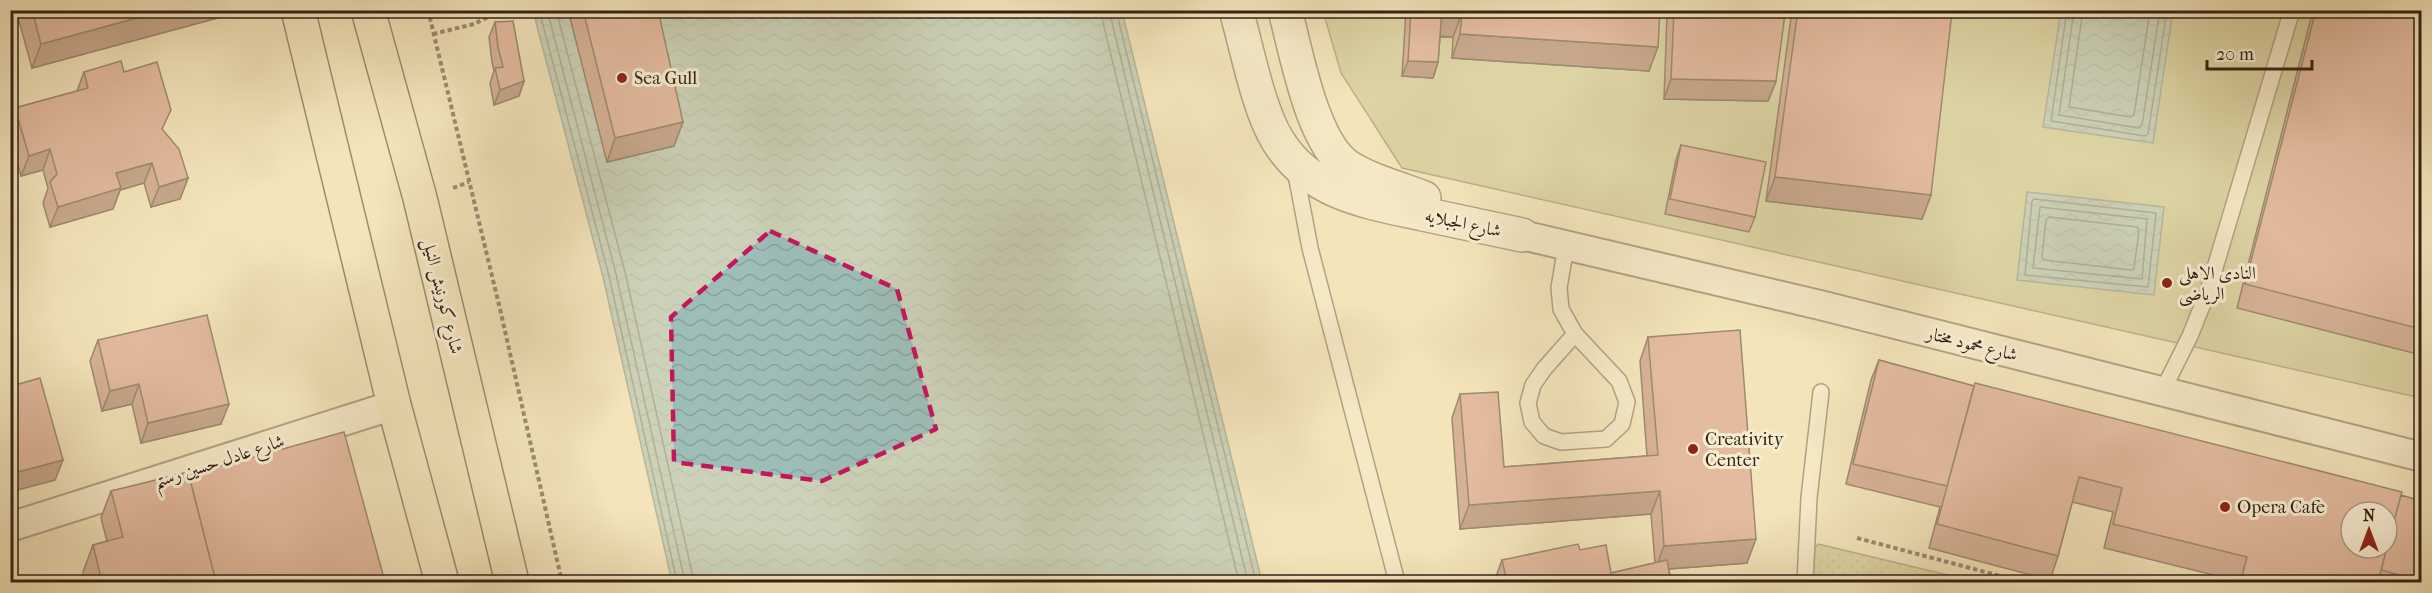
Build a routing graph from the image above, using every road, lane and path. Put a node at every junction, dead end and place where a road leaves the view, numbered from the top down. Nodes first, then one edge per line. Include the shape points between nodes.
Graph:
1 (298, 10) edge
2 (368, 10) edge
3 (428, 10) edge
4 (502, 10) edge
5 (1236, 10) edge
6 (1285, 10) edge
7 (2292, 10) edge
8 (433, 34) junction
9 (1293, 161) junction
10 (1522, 235) junction
11 (1566, 246) junction
12 (1575, 334) junction
13 (1821, 392) dead end
14 (2162, 392) junction
15 (394, 405) junction
16 (2421, 457) edge
17 (10, 527) edge
18 (1857, 538) dead end
19 (442, 582) edge
20 (512, 582) edge
21 (562, 582) edge
22 (1397, 582) edge
23 (1805, 582) edge
24 (2023, 582) edge

1 - 15 main road
2 - 20 main road, شارع كورنيش النيل via 420,198
3 - 8 path
4 - 8 path via 474,24
5 - 9 street, شارع الجبلايه via 1266,114 1277,140
6 - 10 street, شارع الجبلايه via 1317,125 1328,146 1346,165
7 - 14 lane via 2205,302
8 - 21 path
9 - 10 street, شارع الجبلايه via 1316,181 1356,200
9 - 22 lane via 1310,248
10 - 11 street, شارع محمود مختار
11 - 12 lane via 1559,288 1561,309
11 - 14 street, شارع محمود مختار via 1824,306
12 - 12 lane via 1619,381 1627,402 1622,424 1606,439 1561,442 1544,436 1532,422 1528,403 1533,385
13 - 23 lane via 1809,498
14 - 16 street, شارع محمود مختار
15 - 17 street, شارع عادل حسين رستم
15 - 19 main road
18 - 24 path

